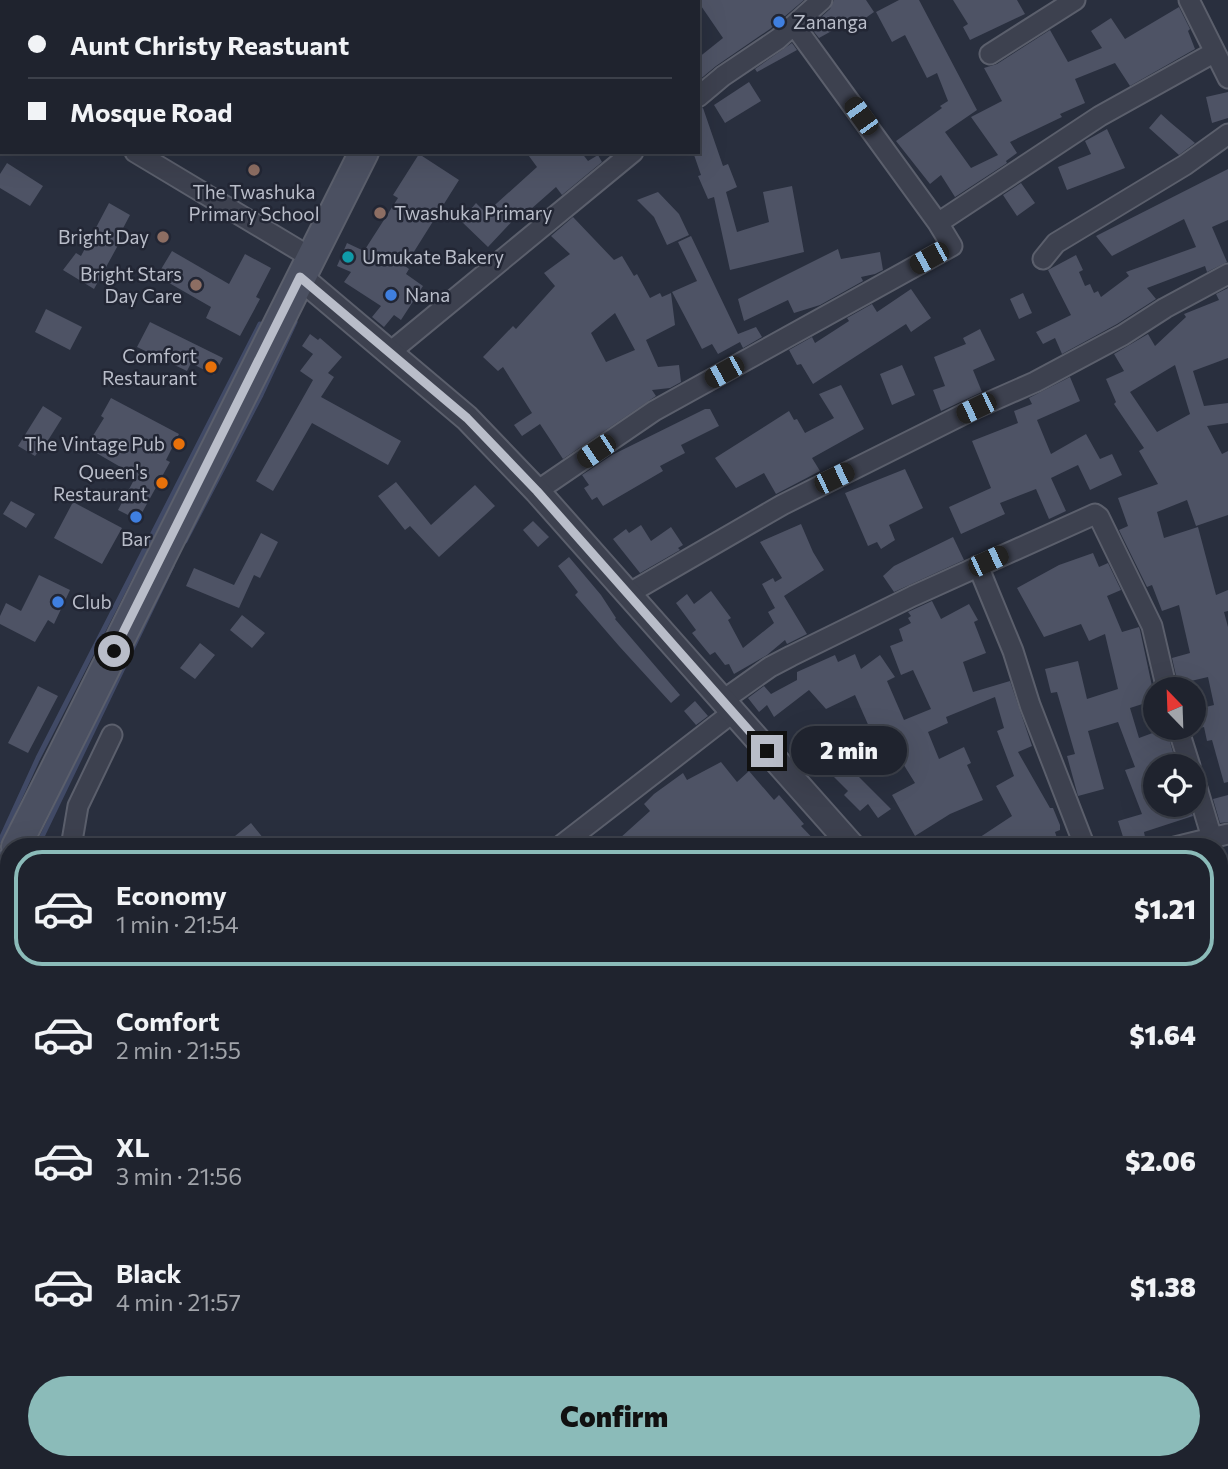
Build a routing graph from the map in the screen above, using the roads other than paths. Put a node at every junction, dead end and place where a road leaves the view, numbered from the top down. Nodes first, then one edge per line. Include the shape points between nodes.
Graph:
1 (822, 0) edge
2 (1075, 0) edge
3 (1189, 0) edge
4 (794, 25) junction
5 (1215, 52) junction
6 (989, 54) dead end
7 (1228, 78) edge
8 (700, 95) edge
9 (1228, 134) edge
10 (138, 154) edge
11 (363, 154) edge
12 (631, 154) edge
13 (937, 223) junction
14 (1043, 259) dead end
15 (305, 267) junction
16 (1228, 274) edge
17 (389, 353) junction
18 (537, 491) junction
19 (978, 566) junction
20 (628, 594) junction
21 (1164, 677) edge
22 (727, 707) junction
23 (113, 735) dead end
24 (1206, 805) edge
25 (1220, 836) edge
26 (20, 838) edge
27 (73, 838) edge
28 (570, 838) edge
29 (845, 838) edge
30 (1082, 838) edge

1 - 4 street
2 - 6 street
3 - 5 street
4 - 8 street
4 - 13 street
5 - 7 street
5 - 13 street via 1100,116
9 - 14 street via 1055,243
10 - 15 street
11 - 15 main road
12 - 17 street
13 - 18 street via 952,246 654,411
15 - 17 street
15 - 26 main road
16 - 20 street via 1035,382 782,505
17 - 18 street via 467,418
18 - 20 street
19 - 21 street via 1094,514 1152,626
19 - 22 street via 770,667
19 - 30 street
20 - 22 street
22 - 28 street
22 - 29 street
23 - 27 street via 78,806
24 - 25 street

